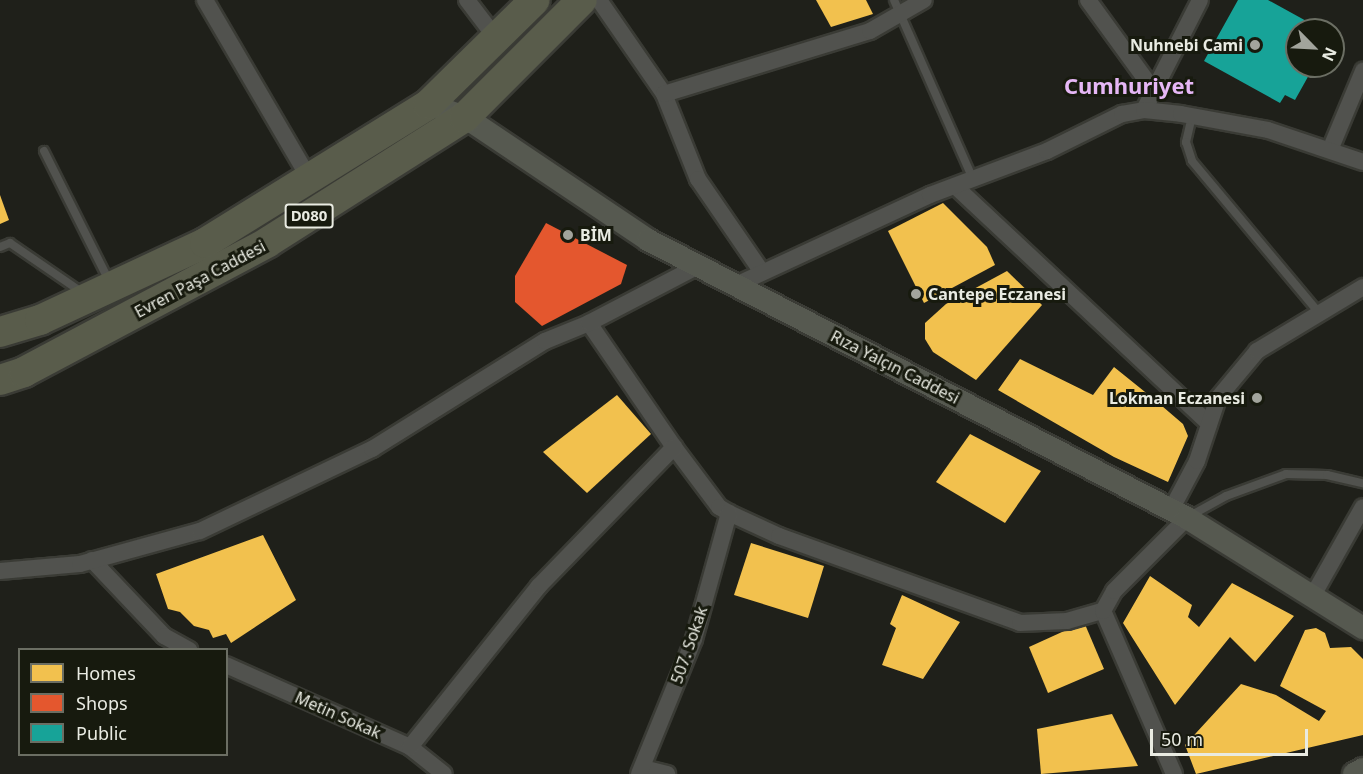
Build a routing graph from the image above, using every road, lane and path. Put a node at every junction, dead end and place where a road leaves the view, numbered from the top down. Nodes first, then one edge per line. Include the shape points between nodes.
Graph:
1 (205, 0) edge
2 (467, 0) edge
3 (535, 0) edge
4 (582, 0) edge
5 (599, 0) edge
6 (924, 0) edge
7 (1088, 0) edge
8 (1200, 0) edge
9 (897, 7) edge
10 (496, 38) junction
11 (1363, 71) edge
12 (1154, 91) junction
13 (664, 94) junction
14 (429, 104) junction
15 (1144, 110) junction
16 (1192, 116) junction
17 (465, 117) junction
18 (1330, 150) junction
19 (44, 151) dead end
20 (1363, 162) edge
21 (309, 178) junction
22 (973, 179) junction
23 (955, 186) junction
24 (0, 247) edge
25 (698, 266) junction
26 (762, 272) junction
27 (736, 285) junction
28 (1363, 287) edge
29 (100, 292) junction
30 (1320, 314) junction
31 (588, 323) junction
32 (0, 332) edge
33 (0, 380) edge
34 (1209, 424) junction
35 (675, 447) junction
36 (1363, 483) edge
37 (1363, 507) edge
38 (729, 513) junction
39 (1179, 514) junction
40 (92, 560) junction
41 (0, 571) edge
42 (1312, 597) junction
43 (1104, 611) junction
44 (1363, 628) edge
45 (185, 648) edge
46 (228, 666) edge
47 (410, 747) junction
48 (1363, 769) edge
49 (641, 771) edge
50 (444, 774) edge
51 (667, 774) edge
52 (1174, 774) edge
53 (1354, 774) edge

1 - 21 street
2 - 10 street
3 - 10 highway, Evren Paşa Caddesi / D080
4 - 17 highway, Evren Paşa Caddesi / D080
5 - 13 street
6 - 9 street
7 - 12 street
8 - 12 street
9 - 13 street via 870,31
9 - 22 lane
10 - 14 highway, Evren Paşa Caddesi / D080
11 - 18 street
12 - 15 street
13 - 26 street via 698,179
14 - 17 main road, Rıza Yalçın Caddesi
14 - 21 highway, Evren Paşa Caddesi / D080
15 - 16 street
15 - 22 street via 1122,114 1047,151
16 - 18 street via 1268,130
16 - 30 lane via 1186,142 1192,161
17 - 25 main road, Rıza Yalçın Caddesi via 648,240
17 - 33 highway, Evren Paşa Caddesi / D080 via 268,242 24,372
18 - 20 street
19 - 29 lane
21 - 29 highway, Evren Paşa Caddesi / D080 via 205,243
22 - 23 street
23 - 26 street
23 - 34 street
24 - 29 lane via 10,243
25 - 27 main road, Rıza Yalçın Caddesi
25 - 31 street
26 - 27 street
27 - 39 main road, Rıza Yalçın Caddesi
28 - 30 street
29 - 32 highway, Evren Paşa Caddesi / D080 via 40,320
30 - 34 street via 1257,351 1218,398
31 - 35 street
31 - 40 street via 545,341 372,449 200,531
34 - 39 street
35 - 38 street via 719,507
35 - 47 street via 539,586
36 - 39 lane via 1327,474 1286,474
37 - 42 street
38 - 43 street via 779,536 1020,623 1067,621
38 - 49 street, 507. Sokak via 694,639
39 - 42 main road, Rıza Yalçın Caddesi
39 - 43 street via 1114,591
40 - 41 street
40 - 45 street via 164,636
42 - 44 main road, Rıza Yalçın Caddesi
43 - 52 street
46 - 47 street, Metin Sokak
47 - 50 street, Metin Sokak
48 - 53 main road
49 - 51 street

